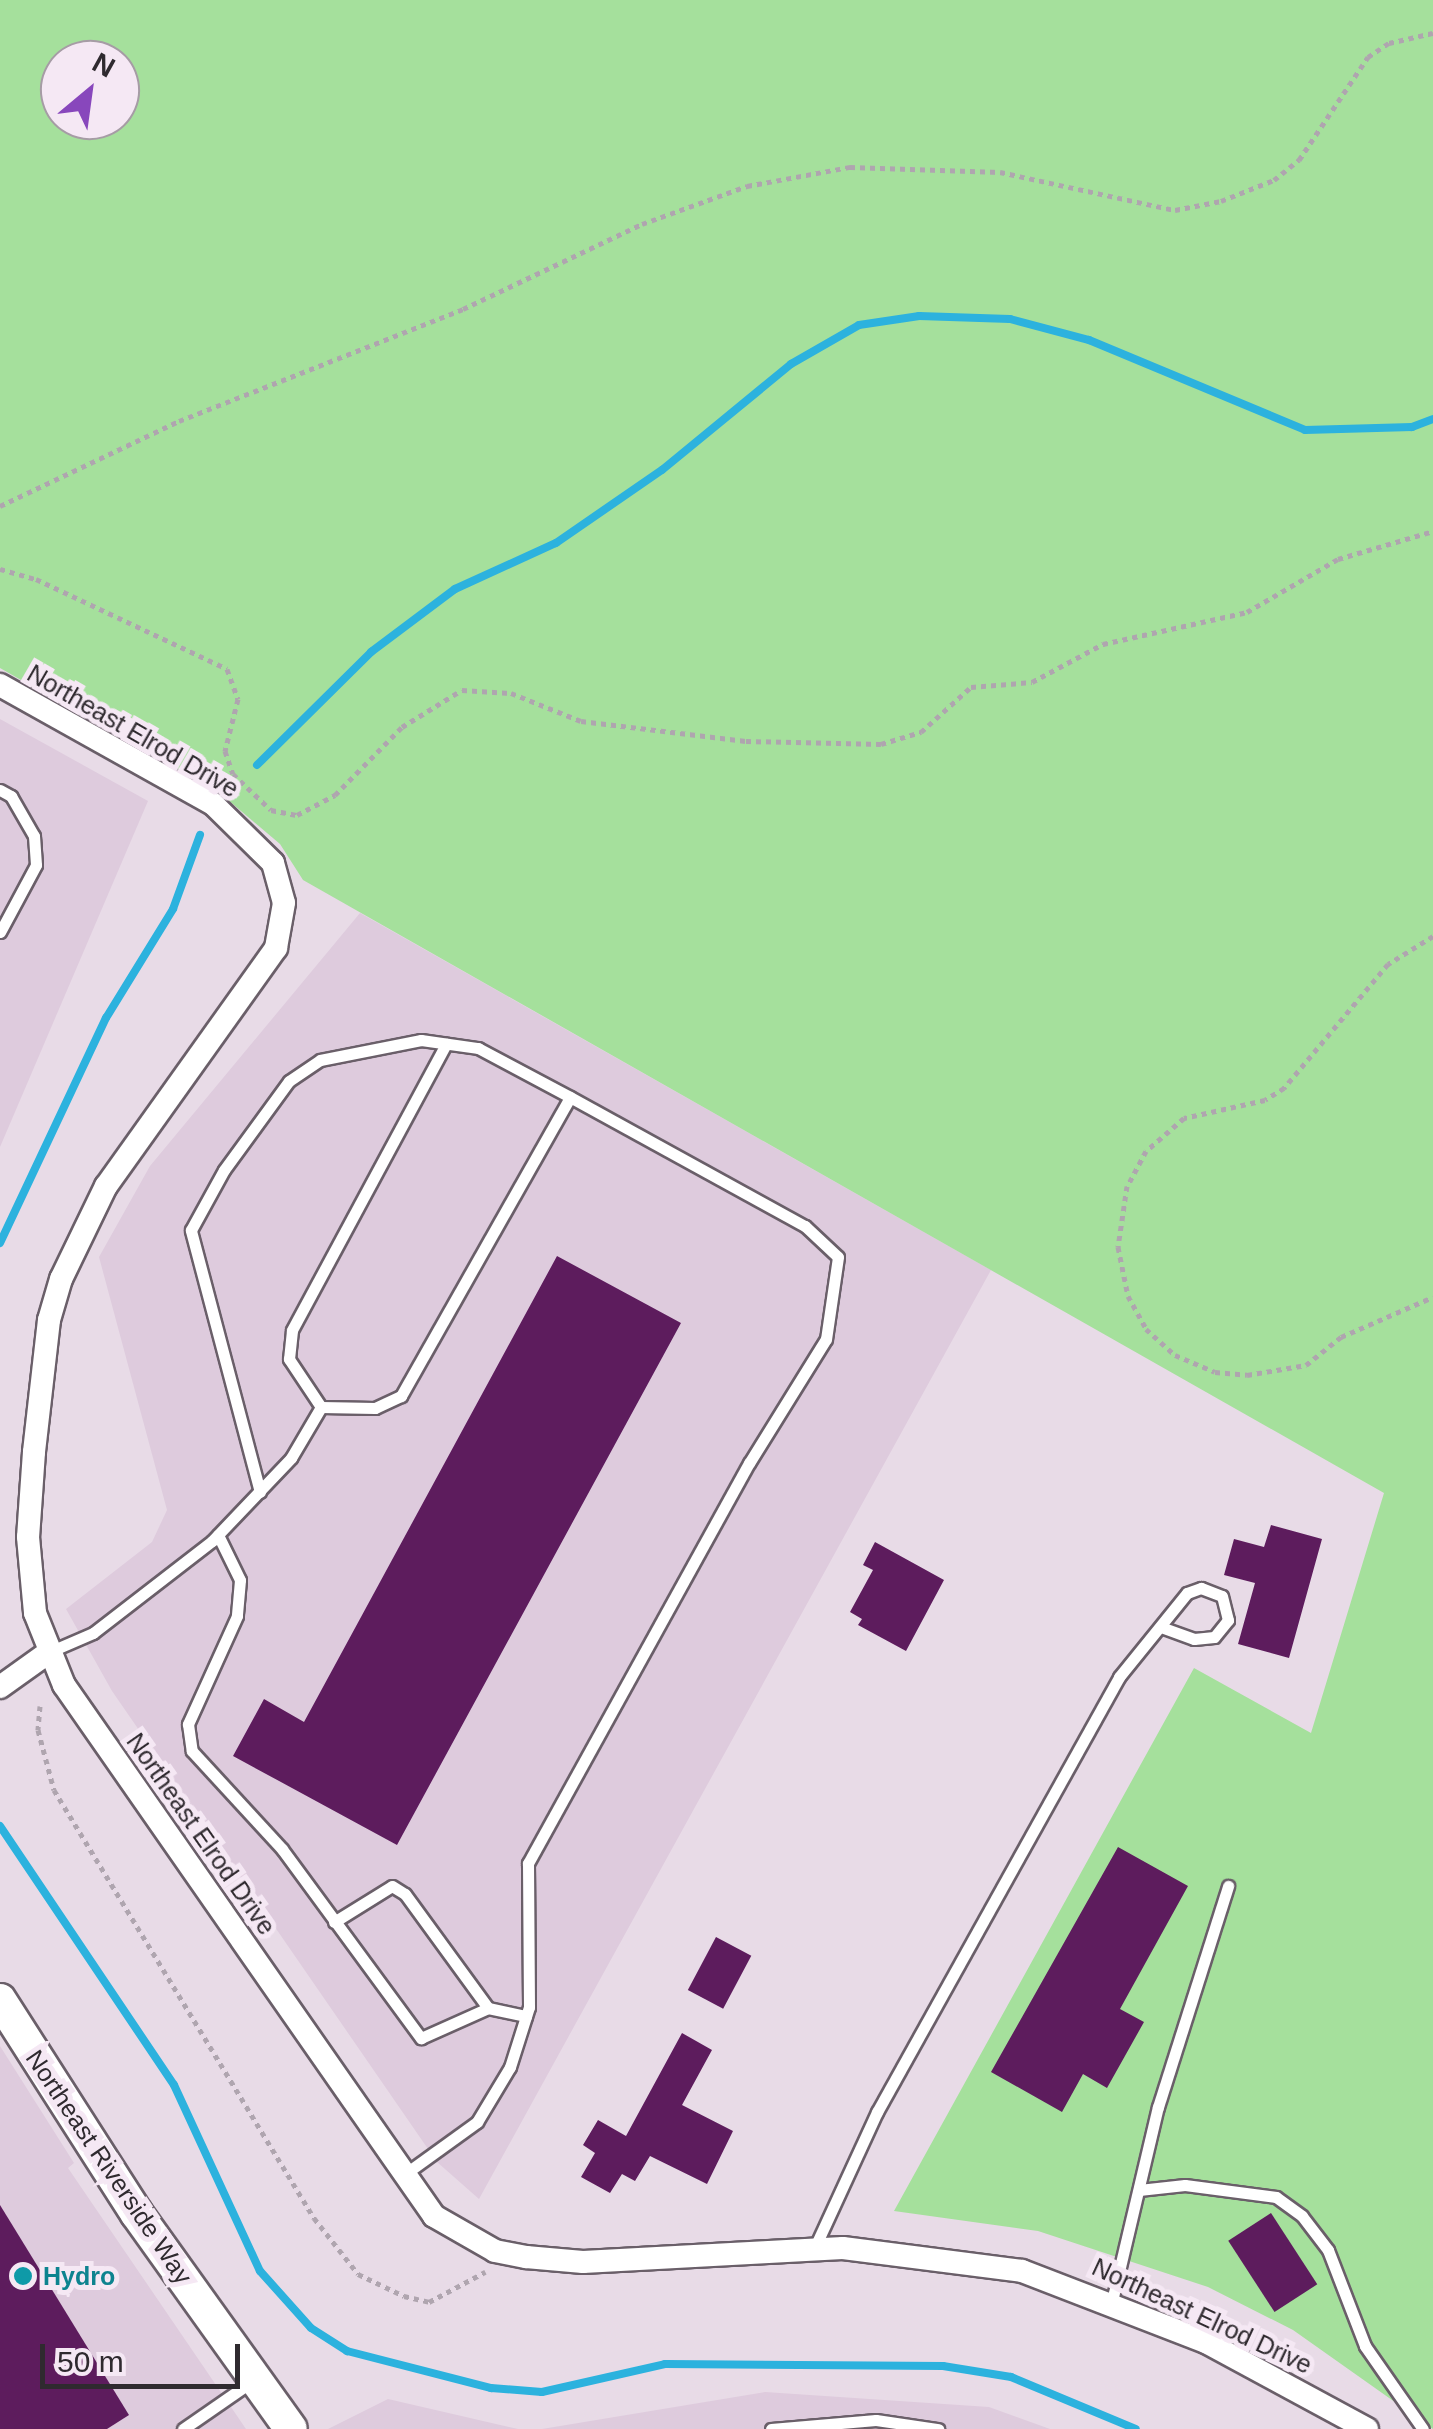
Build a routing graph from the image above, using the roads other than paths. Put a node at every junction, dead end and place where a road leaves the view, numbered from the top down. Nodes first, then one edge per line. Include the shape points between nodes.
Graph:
1 (0, 685) edge
2 (0, 790) edge
3 (0, 932) edge
4 (446, 1044) junction
5 (570, 1097) junction
6 (321, 1407) junction
7 (260, 1492) junction
8 (218, 1535) junction
9 (1164, 1628) junction
10 (49, 1652) junction
11 (0, 1686) edge
12 (1228, 1886) dead end
13 (334, 1922) junction
14 (0, 2000) edge
15 (488, 2008) junction
16 (526, 2016) junction
17 (405, 2174) junction
18 (1139, 2190) junction
19 (814, 2250) junction
20 (1112, 2300) junction
21 (255, 2379) junction
22 (183, 2429) edge
23 (291, 2429) edge
24 (771, 2429) edge
25 (938, 2429) edge
26 (1367, 2429) edge
27 (1422, 2429) edge

1 - 10 street, Northeast Elrod Drive via 213,804 273,863 284,903 276,948 106,1186 61,1279 44,1358 28,1537 35,1614
2 - 3 lane via 11,796 34,836 36,865
4 - 5 lane via 478,1048
4 - 6 lane via 292,1330 289,1358
4 - 7 lane via 379,1046 320,1060 289,1081 190,1230
5 - 6 lane via 401,1396 375,1408
5 - 16 lane via 806,1226 838,1257 826,1340 749,1463 528,1864
6 - 7 lane via 291,1458
7 - 8 lane
8 - 10 lane via 93,1633
8 - 13 lane via 240,1580 237,1616 188,1724 192,1751 282,1849
9 - 9 lane via 1187,1593 1202,1588 1222,1596 1228,1620 1214,1637 1194,1639
9 - 19 lane via 1120,1677 1014,1864 878,2112
10 - 11 street
10 - 17 street, Northeast Elrod Drive via 64,1685
12 - 18 lane
13 - 15 lane via 421,2038
13 - 15 lane via 392,1886 405,1894
14 - 21 street, Northeast Riverside Way via 137,2214
15 - 16 lane
16 - 17 lane via 510,2067 477,2122
17 - 19 street, Northeast Elrod Drive via 434,2216 495,2251 582,2262
18 - 20 lane
18 - 27 lane via 1185,2185 1276,2196 1302,2216 1328,2250 1365,2346
19 - 20 street, Northeast Elrod Drive via 963,2260
20 - 26 street, Northeast Elrod Drive
21 - 22 lane
21 - 23 street, Northeast Riverside Way
24 - 25 lane via 876,2420

